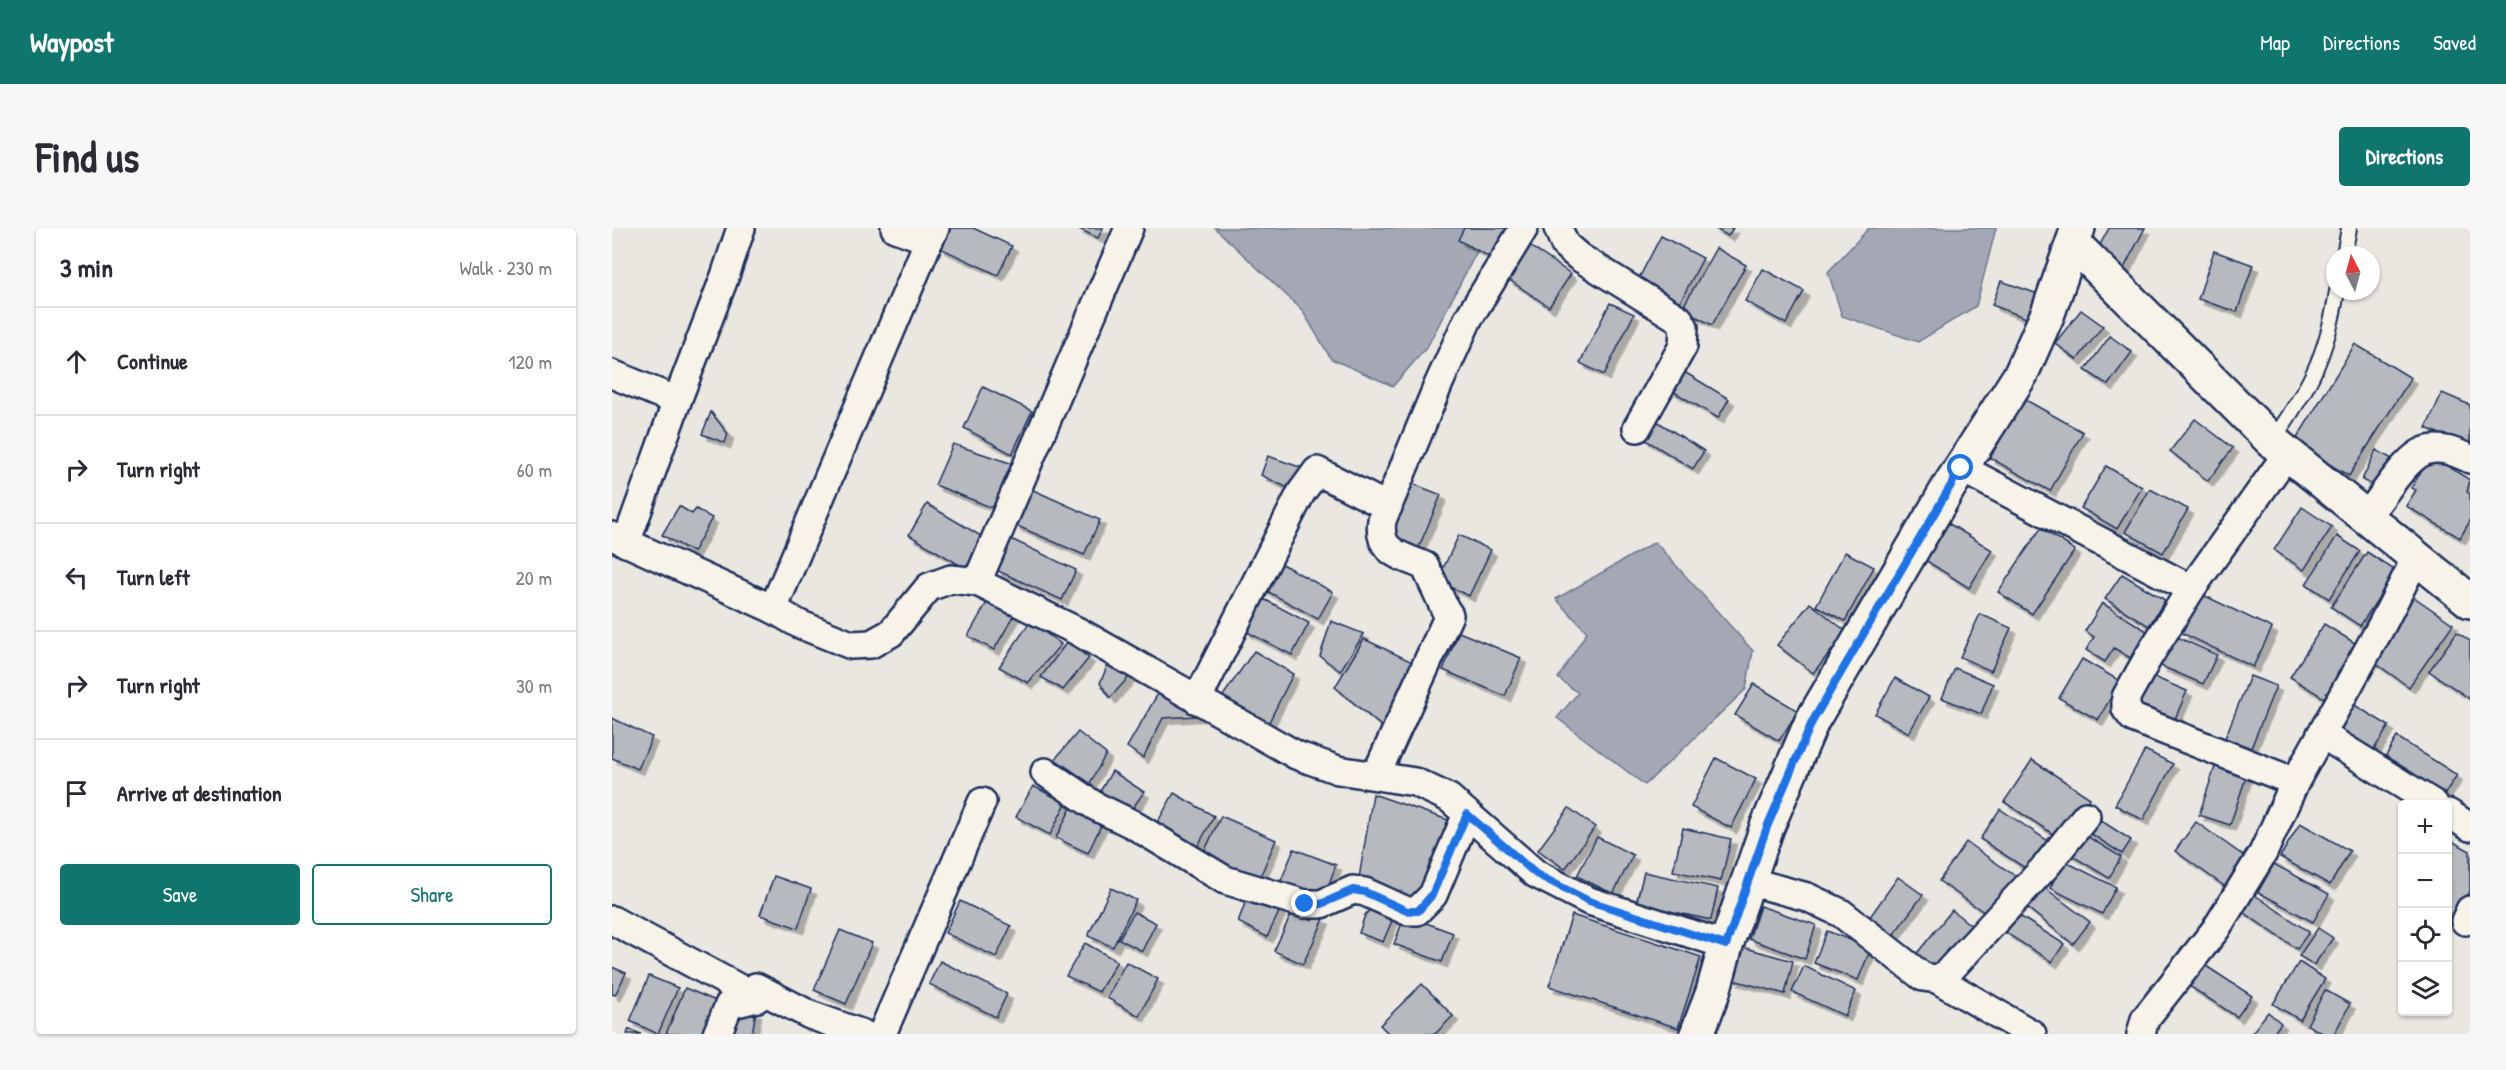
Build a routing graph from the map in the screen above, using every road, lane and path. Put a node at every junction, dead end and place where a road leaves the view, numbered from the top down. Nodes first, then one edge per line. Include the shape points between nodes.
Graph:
1 (741, 228) edge
2 (895, 228) edge
3 (1129, 228) edge
4 (1524, 228) edge
5 (1558, 228) edge
6 (2349, 228) edge
7 (932, 234) edge
8 (2076, 235) edge
9 (2346, 246) edge
10 (2336, 300) edge
11 (612, 374) edge
12 (677, 401) junction
13 (1637, 428) dead end
14 (2279, 448) junction
15 (2470, 459) edge
16 (1961, 468) junction
17 (1388, 507) junction
18 (2367, 517) junction
19 (619, 539) edge
20 (2416, 558) junction
21 (977, 582) junction
22 (2191, 590) junction
23 (2470, 601) edge
24 (773, 609) junction
25 (1197, 700) junction
26 (2321, 734) junction
27 (1046, 772) dead end
28 (1376, 774) junction
29 (2295, 782) junction
30 (2428, 800) edge
31 (982, 802) dead end
32 (1467, 814) junction
33 (2086, 816) dead end
34 (2452, 816) edge
35 (2470, 827) edge
36 (1748, 881) junction
37 (612, 920) edge
38 (1726, 945) junction
39 (1937, 979) junction
40 (757, 998) junction
41 (717, 1034) edge
42 (863, 1034) edge
43 (882, 1034) edge
44 (1697, 1034) edge
45 (2032, 1034) edge
46 (2140, 1034) edge

1 - 12 street
2 - 7 street
3 - 21 street
4 - 17 street via 1468,319
5 - 13 street via 1565,245 1579,257 1679,319 1684,327 1683,346
6 - 9 lane
7 - 24 street
8 - 14 street
8 - 16 street via 2021,375
10 - 14 lane via 2320,361
11 - 12 street
12 - 19 street
14 - 18 street
14 - 22 street
15 - 18 street via 2448,450 2425,450 2408,464
16 - 22 street
16 - 36 street via 1812,722
17 - 25 street via 1317,471 1301,493
17 - 28 street via 1380,534 1384,544 1425,566 1449,615
18 - 20 street
19 - 24 street
20 - 23 street
20 - 26 street
21 - 24 street via 951,579 929,587 891,633 871,644 851,645
21 - 25 street via 1077,631
22 - 29 street via 2126,697 2126,709 2133,718
25 - 28 street via 1296,755 1338,770
26 - 29 street
26 - 30 street
27 - 32 street via 1095,806 1224,880 1305,904 1321,904 1353,890 1407,911 1418,911 1432,895
28 - 32 street via 1415,782 1449,798
29 - 46 street via 2263,853 2216,929 2145,1019
31 - 43 street
32 - 38 street via 1536,874 1578,896
33 - 39 street via 2046,866 1946,974
34 - 35 street
36 - 38 street
36 - 39 street via 1807,897 1841,913 1923,977
37 - 40 street
38 - 44 street
39 - 45 street
40 - 41 street via 729,1005
40 - 42 street via 756,987 810,1015

